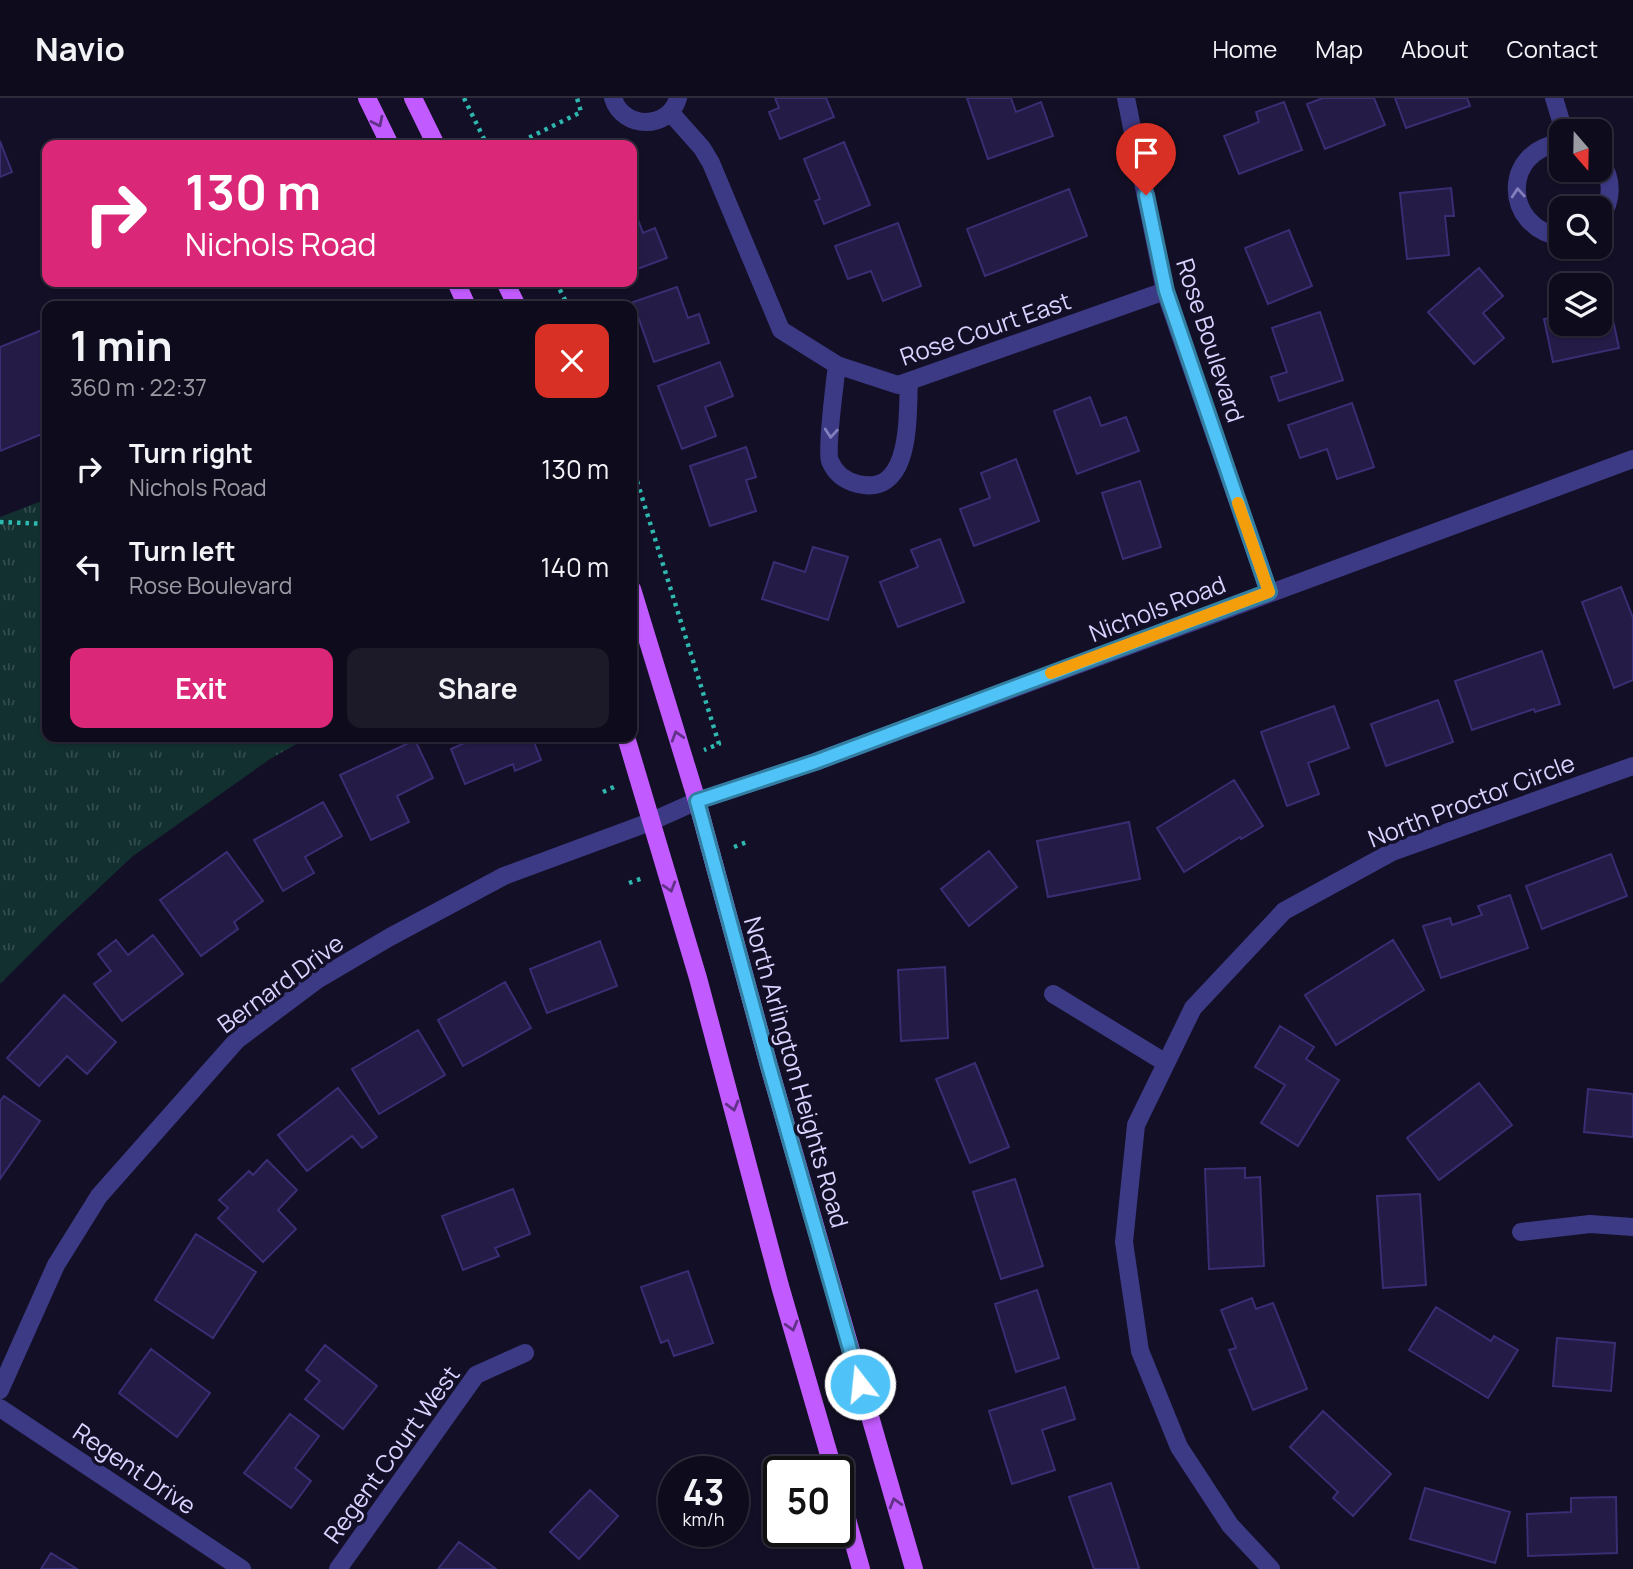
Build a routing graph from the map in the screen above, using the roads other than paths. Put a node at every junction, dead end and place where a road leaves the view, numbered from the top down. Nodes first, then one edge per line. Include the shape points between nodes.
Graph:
1 (367, 98) edge
2 (413, 98) edge
3 (613, 98) edge
4 (1126, 98) edge
5 (1554, 98) edge
6 (674, 105) edge
7 (1560, 119) edge
8 (388, 140) edge
9 (434, 140) edge
10 (1549, 145) edge
11 (1549, 234) edge
12 (1166, 291) junction
13 (837, 365) junction
14 (909, 381) junction
15 (1633, 459) edge
16 (1269, 592) junction
17 (637, 605) edge
18 (627, 742) edge
19 (1633, 766) edge
20 (697, 801) junction
21 (650, 822) junction
22 (1053, 994) dead end
23 (1166, 1063) junction
24 (1633, 1227) edge
25 (1521, 1232) dead end
26 (525, 1353) dead end
27 (0, 1391) edge
28 (0, 1408) edge
29 (829, 1456) edge
30 (854, 1544) edge
31 (242, 1569) edge
32 (338, 1569) edge
33 (861, 1569) edge
34 (914, 1569) edge
35 (1271, 1569) edge

1 -> 8 main road
2 - 9 main road
3 - 6 street, Rose Court East via 621,113 640,123 662,119
4 - 12 street, Rose Boulevard
5 - 7 street
6 - 13 street, Rose Court East via 711,163 781,330
11 -> 10 street via 1525,218 1516,185 1534,153
12 - 14 street, Rose Court East
12 - 16 street, Rose Boulevard
13 - 14 street, Rose Court East via 898,385
13 -> 14 street via 829,459 845,480 859,485 883,481 897,470 904,455
15 - 16 street, Nichols Road
16 - 20 street, Nichols Road via 815,762
20 -> 17 main road, North Arlington Heights Road
18 - 21 main road
19 - 23 street, North Proctor Circle via 1392,852 1284,911 1193,1008
20 - 21 street, Bernard Drive
34 -> 20 main road, North Arlington Heights Road
21 - 27 street, Bernard Drive via 504,876 317,980 237,1040 99,1196 56,1265
21 -> 29 main road via 698,978
22 - 23 street
23 - 35 street, North Proctor Circle via 1136,1125 1124,1242 1140,1351 1180,1447 1230,1525
24 - 25 street via 1590,1224
26 - 32 street, Regent Court West via 476,1376
28 - 31 street, Regent Drive
30 - 33 main road

